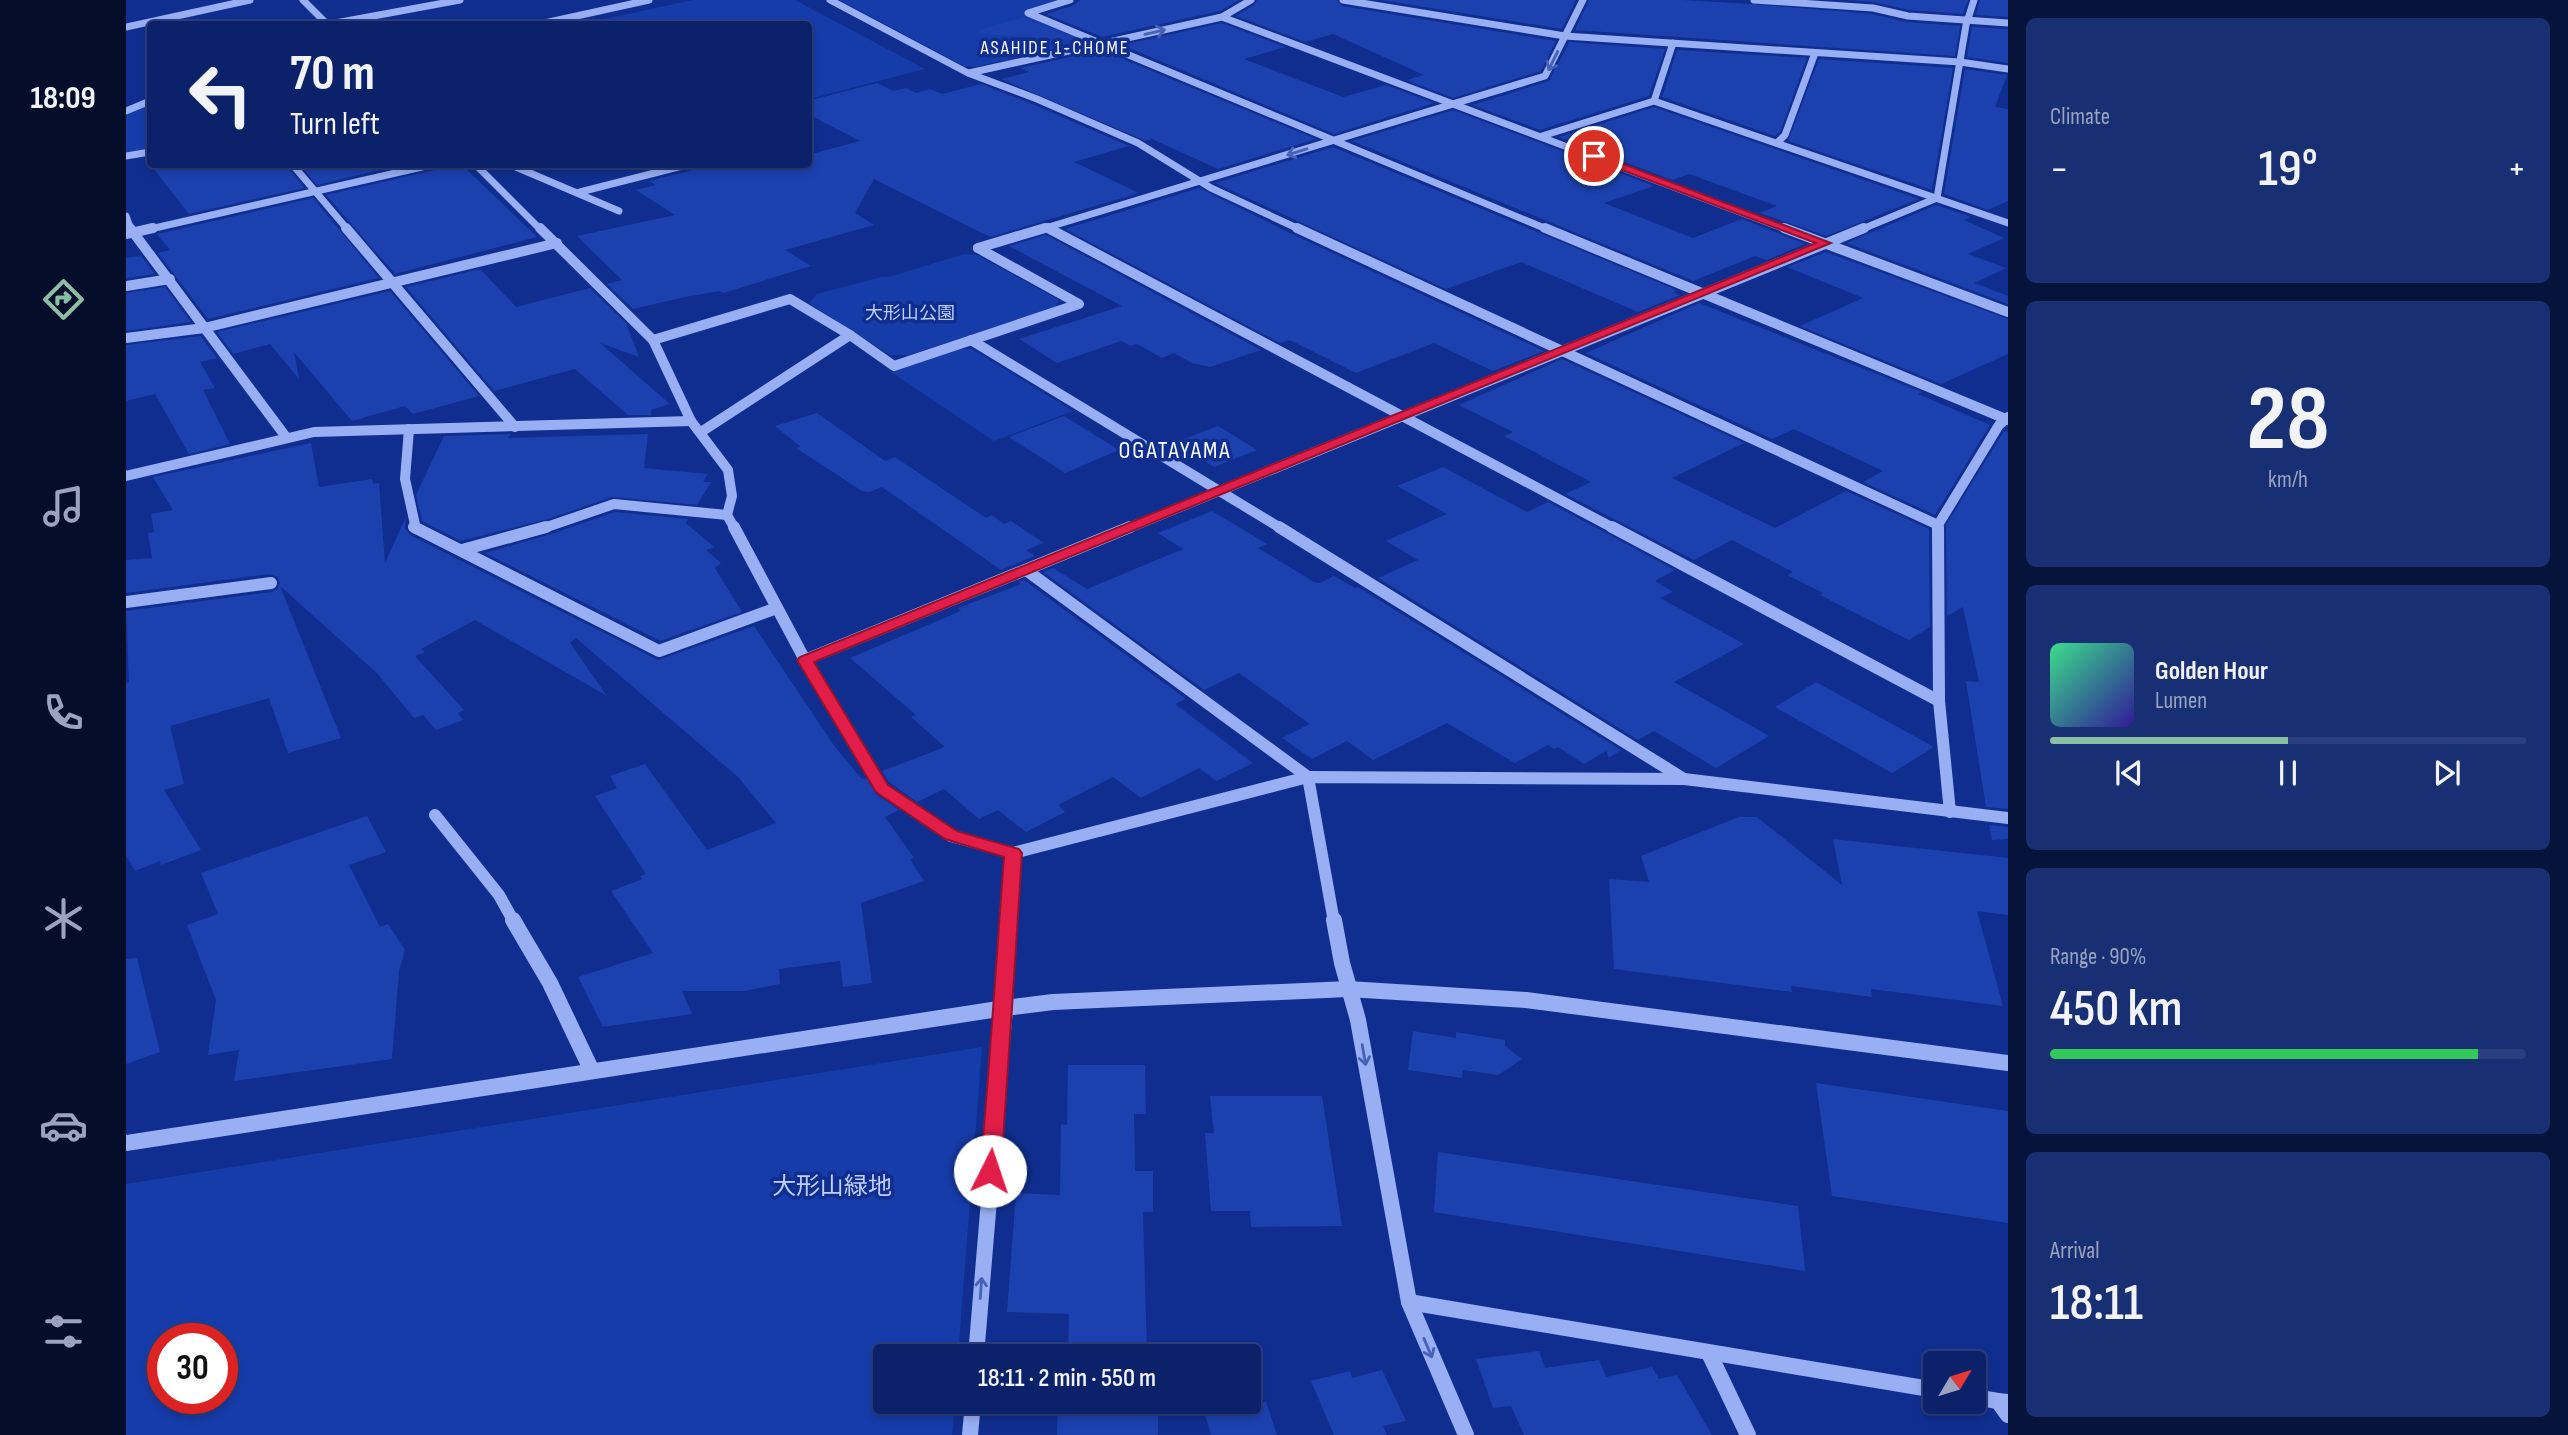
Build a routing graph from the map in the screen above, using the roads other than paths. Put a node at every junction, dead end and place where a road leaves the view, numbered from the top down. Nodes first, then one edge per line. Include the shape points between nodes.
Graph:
1 (250, 0) edge
2 (303, 0) edge
3 (460, 0) edge
4 (649, 0) edge
5 (830, 0) edge
6 (1070, 0) edge
7 (1251, 0) edge
8 (1343, 0) edge
9 (1583, 0) edge
10 (1754, 0) edge
11 (1866, 0) edge
12 (1973, 0) edge
13 (1873, 8) junction
14 (171, 17) junction
15 (1222, 17) junction
16 (1969, 20) junction
17 (153, 21) edge
18 (174, 21) edge
19 (326, 21) edge
20 (345, 21) edge
21 (554, 21) edge
22 (147, 22) edge
23 (2008, 23) edge
24 (126, 27) edge
25 (1565, 36) junction
26 (1102, 43) junction
27 (1673, 43) junction
28 (1815, 53) junction
29 (1961, 62) junction
30 (2008, 69) edge
31 (968, 73) junction
32 (1654, 101) junction
33 (147, 102) edge
34 (1455, 103) junction
35 (126, 111) edge
36 (1542, 136) junction
37 (1335, 141) junction
38 (1777, 143) junction
39 (147, 152) edge
40 (126, 156) edge
41 (295, 168) edge
42 (418, 168) edge
43 (479, 168) edge
44 (519, 168) edge
45 (674, 168) edge
46 (1200, 182) junction
47 (315, 192) junction
48 (580, 192) junction
49 (1937, 198) junction
50 (618, 211) dead end
51 (126, 216) edge
52 (2008, 223) edge
53 (1048, 228) junction
54 (129, 233) edge
55 (556, 243) junction
56 (1825, 243) junction
57 (170, 279) junction
58 (393, 282) junction
59 (126, 286) edge
60 (1704, 294) junction
61 (2008, 312) edge
62 (204, 328) junction
63 (850, 335) junction
64 (126, 338) edge
65 (653, 340) junction
66 (971, 341) junction
67 (1565, 351) junction
68 (1401, 417) junction
69 (2007, 418) edge
70 (691, 421) junction
71 (515, 427) junction
72 (409, 429) junction
73 (701, 432) junction
74 (286, 437) junction
75 (126, 476) edge
76 (1220, 491) junction
77 (727, 516) junction
78 (1938, 525) junction
79 (462, 550) junction
80 (1026, 570) junction
81 (271, 583) dead end
82 (126, 602) edge
83 (777, 608) junction
84 (805, 660) junction
85 (1939, 701) junction
86 (1308, 777) junction
87 (1684, 779) junction
88 (1950, 812) junction
89 (435, 815) dead end
90 (2008, 818) edge
91 (1013, 853) junction
92 (1348, 989) junction
93 (1004, 1008) junction
94 (2008, 1063) edge
95 (591, 1069) junction
96 (126, 1143) edge
97 (1409, 1302) junction
98 (977, 1344) edge
99 (1709, 1353) junction
100 (1923, 1388) edge
101 (1986, 1400) edge
102 (2005, 1406) edge
103 (972, 1414) edge
104 (970, 1435) edge
105 (1466, 1435) edge
106 (1748, 1435) edge

1 - 14 street
2 - 19 street
3 - 20 street
4 - 21 street
5 - 31 street
6 - 26 street via 1028,13
7 - 15 street
8 - 25 street
9 - 25 street
10 - 13 street
11 - 13 street
12 - 16 street
13 - 16 street via 1908,16
14 - 17 street
14 - 18 street
26 -> 15 street
15 - 34 street
16 - 23 street
16 - 29 street
22 - 24 street
25 - 27 street
25 -> 34 street via 1545,76
26 - 31 street
26 - 37 street
27 - 28 street
27 - 32 street
28 - 29 street
28 - 38 street via 1785,135
29 - 30 street
29 - 49 street
31 - 46 street via 1138,143
32 - 36 street
32 - 38 street
33 - 35 street
34 - 36 street
34 - 37 street
36 - 56 street
37 -> 46 street
37 - 60 street
38 - 49 street
39 - 40 street
41 - 47 street
42 - 47 street
43 - 55 street
44 - 48 street
45 - 48 street
46 - 53 street
46 - 67 street
47 - 54 street
47 - 58 street
48 - 50 street
49 - 52 street
49 - 56 street
51 - 54 street
53 - 66 street via 978,248 1079,304
53 - 68 street
54 - 57 street
55 - 58 street
55 - 65 street
56 - 60 street
56 - 61 street
57 - 59 street
57 - 62 street
58 - 62 street
58 - 71 street
60 - 67 street
60 - 69 street
62 - 64 street
62 - 74 street
63 - 65 street via 790,299
63 - 66 street via 894,366
63 - 73 street
65 - 70 street
66 - 76 street
67 - 68 street
67 - 78 street
68 - 76 street
68 - 85 street
69 - 78 street
70 - 71 street
70 - 73 street
71 - 72 street
72 - 74 street
72 - 79 street via 405,479 414,528
73 - 77 street via 728,470 732,495
74 - 75 street
76 - 80 street
76 - 87 street
77 - 79 street via 614,504
77 - 83 street
78 - 85 street
79 - 83 street via 659,651
80 - 84 street
80 - 86 street
81 - 82 street
83 - 84 street
84 - 91 street via 882,788 951,835
85 - 88 street
86 - 87 street
86 - 91 street
86 - 92 street
87 - 88 street
88 - 90 street
89 - 95 street via 499,895 550,983
91 - 93 street
92 - 93 street
92 - 94 street via 1624,1010
92 -> 97 street via 1358,1020
93 - 95 street
98 -> 93 street
95 - 96 street
97 - 99 street
97 -> 105 street
99 - 100 street
99 - 106 street
101 - 102 street
103 - 104 street

